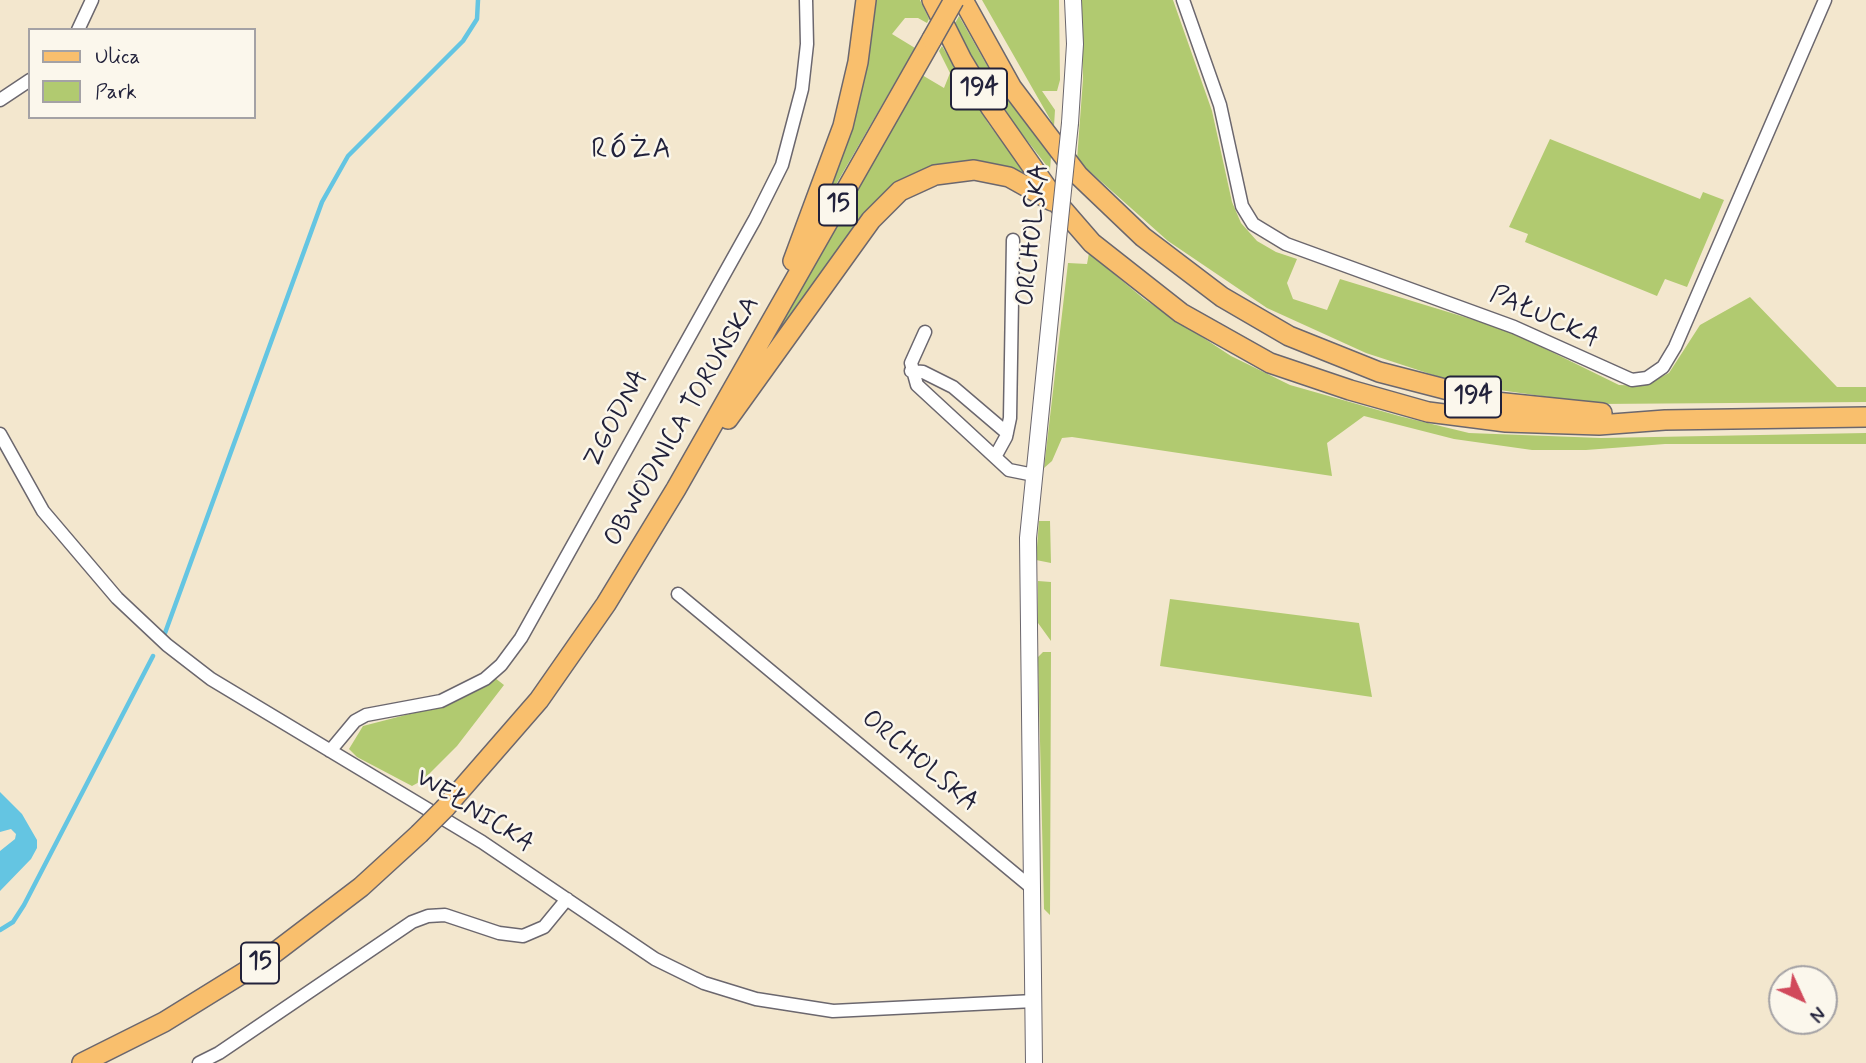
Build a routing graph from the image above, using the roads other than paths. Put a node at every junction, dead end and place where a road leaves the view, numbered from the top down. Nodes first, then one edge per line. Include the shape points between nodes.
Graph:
1 (92, 0) edge
2 (806, 0) edge
3 (866, 0) edge
4 (932, 0) edge
5 (954, 0) edge
6 (963, 0) edge
7 (1073, 0) edge
8 (1183, 0) edge
9 (1825, 0) edge
10 (79, 28) edge
11 (28, 81) edge
12 (0, 100) edge
13 (1065, 224) junction
14 (1013, 240) dead end
15 (925, 332) dead end
16 (743, 370) junction
17 (911, 371) junction
18 (1866, 417) edge
19 (1665, 420) junction
20 (1007, 433) junction
21 (0, 434) edge
22 (995, 457) junction
23 (1034, 475) junction
24 (676, 489) junction
25 (678, 594) dead end
26 (330, 751) junction
27 (1032, 888) junction
28 (567, 899) junction
29 (1034, 1001) junction
30 (82, 1063) edge
31 (198, 1063) edge
32 (1034, 1063) edge

1 - 10 street
2 - 26 street, ZGODNA via 802,89 782,165 521,638 485,679 441,701 366,715 355,721
3 - 16 main road, 15 via 856,71 832,160 772,313
4 - 13 main road, 194 via 976,84
5 - 16 main road, OBWODNICA TORUŃSKA / 15, bridge
6 - 19 main road, 194 via 1012,88 1078,175 1154,246 1246,312 1361,366 1455,394 1534,408
7 - 13 street, ORCHOLSKA, bridge via 1075,44
8 - 9 street, PAŁUCKA via 1220,105 1242,206 1253,224 1286,244 1514,327 1632,380 1647,378 1663,367 1675,347
11 - 12 street
13 - 19 main road, 194 via 1181,313 1259,358 1307,377 1428,412 1480,419 1586,426
13 - 23 street, ORCHOLSKA
13 - 24 main road via 1033,188 988,172 944,173 900,191 871,220
14 - 20 street, ORCHOLSKA
15 - 17 street
16 - 24 main road, OBWODNICA TORUŃSKA / 15
17 - 20 street via 953,387
17 - 22 street via 917,385
18 - 19 main road, 194
20 - 22 street, ORCHOLSKA
21 - 26 street, WEŁNICKA via 43,511 141,622 211,679
22 - 23 street via 1013,473
23 - 27 street, ORCHOLSKA via 1028,538
24 - 30 main road, OBWODNICA TORUŃSKA / 15, bridge via 563,668 496,752 419,834 361,887 269,957 164,1022
25 - 27 street, ORCHOLSKA
26 - 28 street, WEŁNICKA
27 - 29 street, ORCHOLSKA
28 - 29 street, WEŁNICKA via 655,959 704,983 756,999 833,1011
28 - 31 street via 544,927 523,936 444,915 412,922
29 - 32 street, ORCHOLSKA

